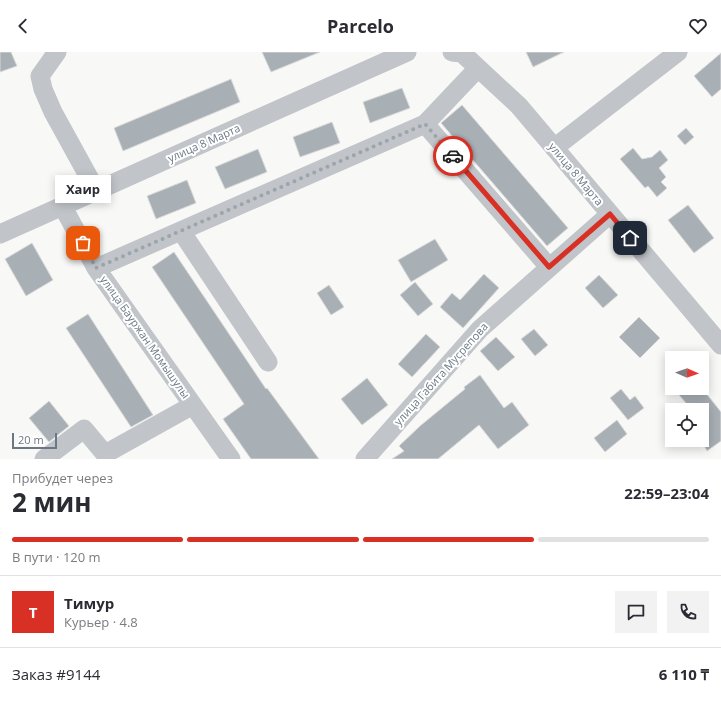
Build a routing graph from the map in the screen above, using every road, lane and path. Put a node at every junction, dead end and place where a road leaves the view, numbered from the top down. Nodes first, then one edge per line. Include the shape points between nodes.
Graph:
1 (57, 52) edge
2 (407, 52) edge
3 (452, 52) edge
4 (678, 52) edge
5 (478, 68) junction
6 (425, 124) junction
7 (554, 148) junction
8 (97, 192) junction
9 (63, 207) junction
10 (610, 214) junction
11 (181, 231) junction
12 (0, 234) edge
13 (549, 267) junction
14 (96, 268) junction
15 (721, 345) edge
16 (268, 362) dead end
17 (193, 404) junction
18 (44, 459) edge
19 (231, 459) edge
20 (366, 459) edge

1 - 8 street via 40,76 43,89
2 - 8 street, улица 8 Марта
3 - 5 street, улица 8 Марта via 462,53
4 - 7 street
5 - 6 street
5 - 7 street, улица 8 Марта via 519,106
6 - 11 street
6 - 13 street
7 - 10 street, улица 8 Марта
8 - 9 street, улица 8 Марта
9 - 12 street, улица 8 Марта
9 - 14 street, улица Бауржан Момышулы
10 - 13 street, улица Габита Мусрепова
10 - 15 street, улица 8 Марта
11 - 14 street
11 - 16 street
13 - 20 street, улица Габита Мусрепова via 480,329
14 - 17 street, улица Бауржан Момышулы
17 - 18 street, улица Бауржан Момышулы via 105,454 84,429
17 - 19 street, улица Бауржан Момышулы

